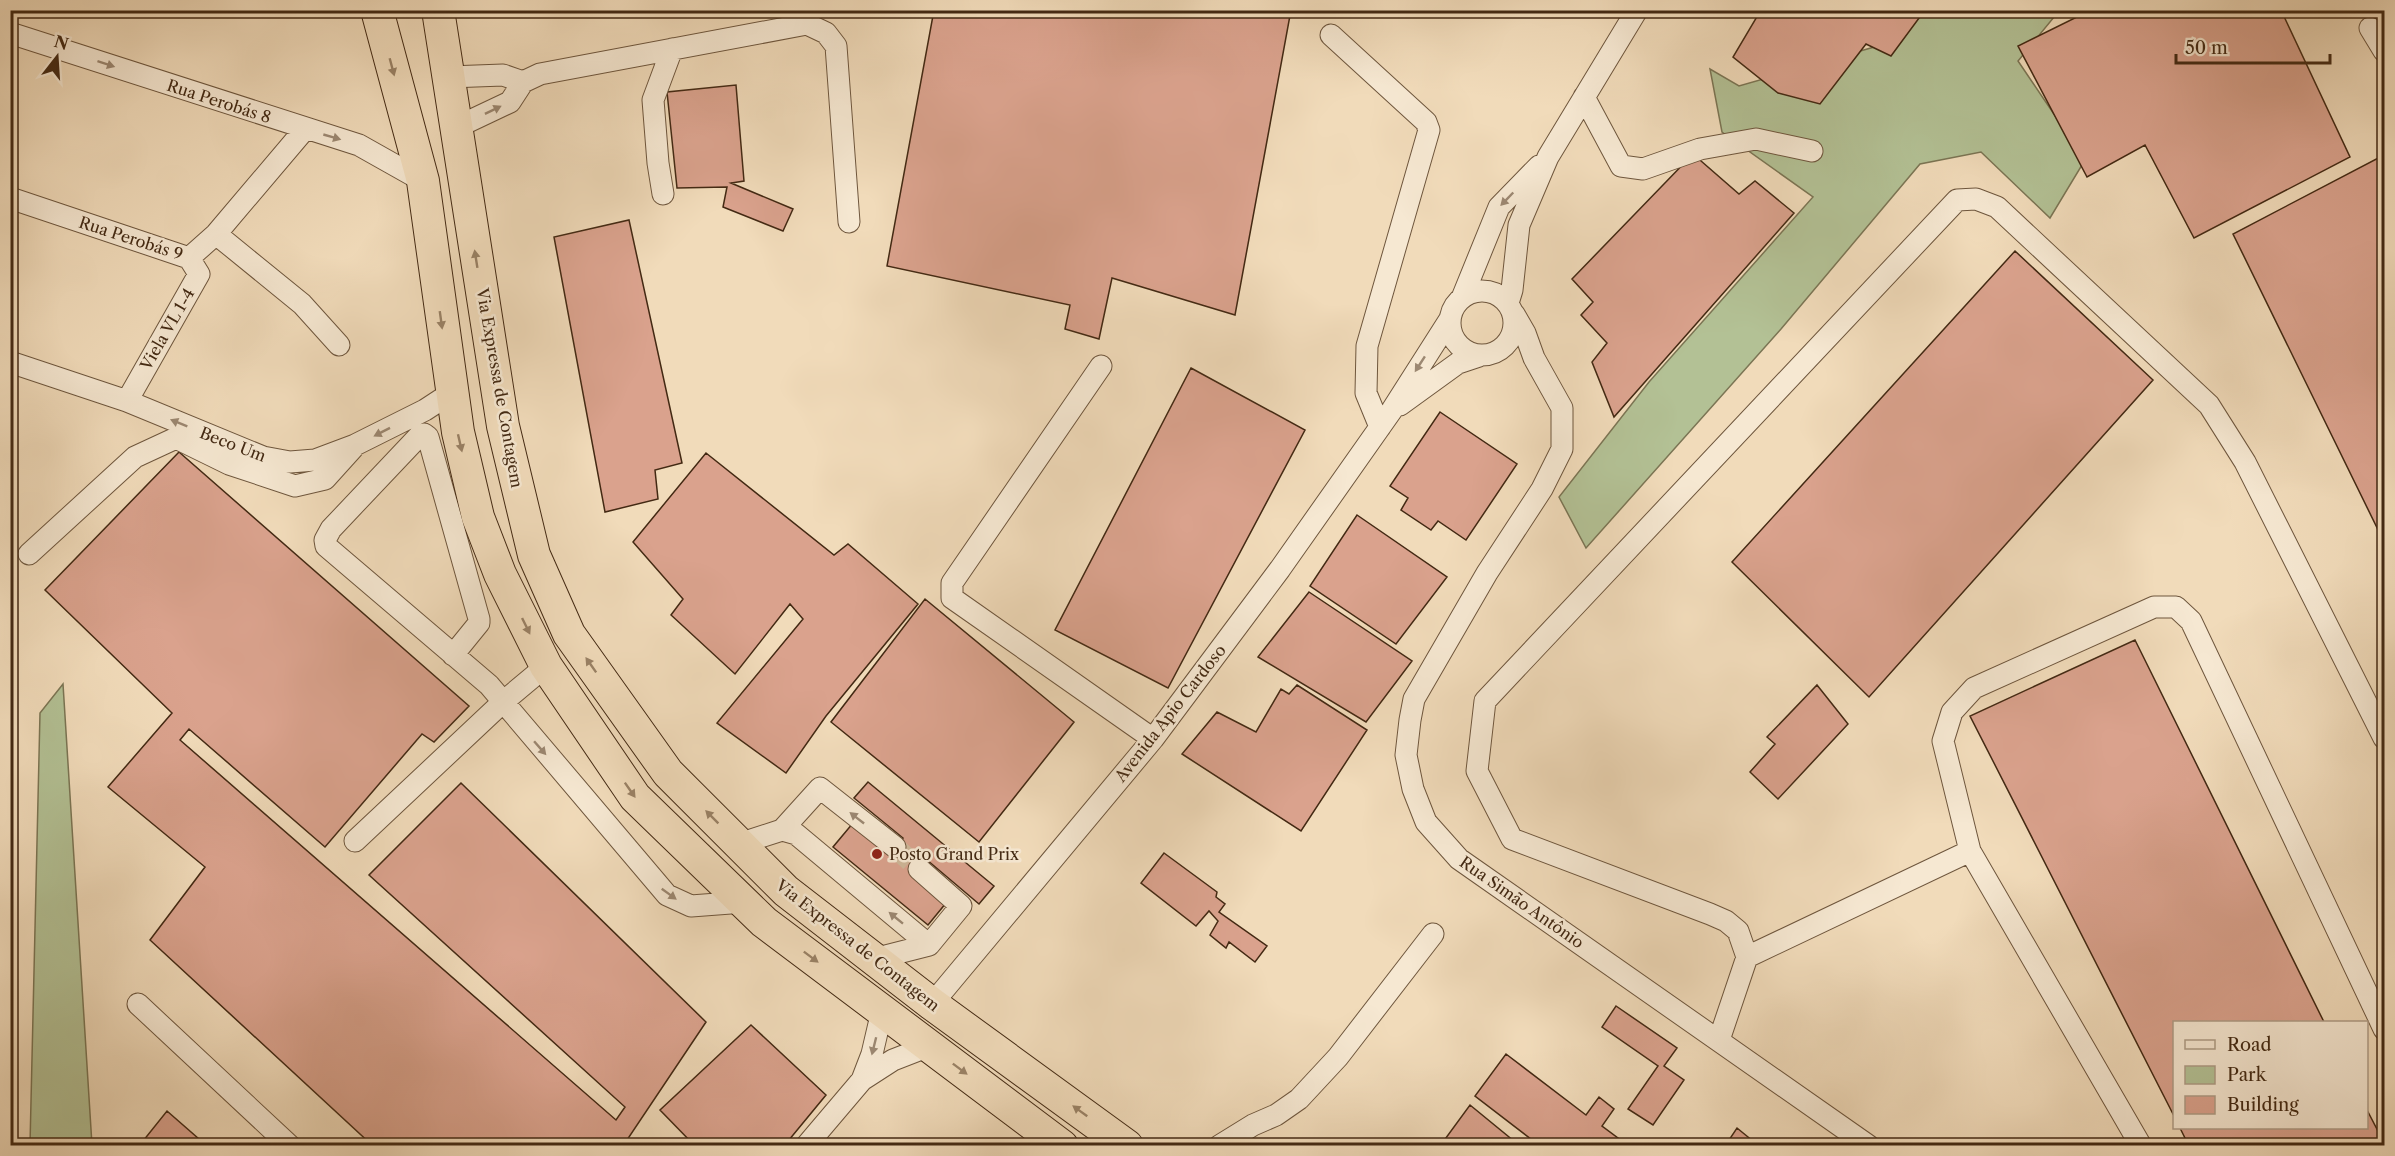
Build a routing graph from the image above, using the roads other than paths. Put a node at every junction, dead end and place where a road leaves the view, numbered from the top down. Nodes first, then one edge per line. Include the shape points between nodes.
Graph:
1 (377, 10) edge
2 (438, 10) edge
3 (1637, 10) edge
4 (2370, 28) dead end
5 (10, 33) edge
6 (1331, 35) dead end
7 (672, 49) junction
8 (2385, 51) edge
9 (449, 77) junction
10 (523, 82) junction
11 (1584, 97) junction
12 (455, 128) junction
13 (305, 129) junction
14 (1812, 151) dead end
15 (1548, 157) junction
16 (423, 181) junction
17 (663, 194) dead end
18 (10, 198) edge
19 (849, 222) dead end
20 (216, 234) junction
21 (189, 258) junction
22 (1462, 298) junction
23 (1511, 309) junction
24 (1450, 320) junction
25 (339, 345) dead end
26 (1485, 355) junction
27 (1534, 358) junction
28 (10, 362) edge
29 (1101, 366) dead end
30 (449, 379) junction
31 (127, 401) junction
32 (1386, 419) junction
33 (356, 445) junction
34 (29, 554) dead end
35 (453, 655) junction
36 (546, 666) junction
37 (503, 702) junction
38 (2385, 738) edge
39 (1153, 739) junction
40 (782, 830) junction
41 (355, 841) dead end
42 (739, 844) junction
43 (895, 847) tunnel mouth
44 (1970, 851) junction
45 (919, 869) tunnel mouth
46 (744, 902) junction
47 (1433, 934) dead end
48 (929, 945) junction
49 (1747, 957) junction
50 (874, 959) junction
51 (138, 1004) dead end
52 (932, 1004) junction
53 (882, 1011) junction
54 (2385, 1029) edge
55 (1719, 1040) junction
56 (929, 1046) junction
57 (862, 1080) junction
58 (290, 1146) edge
59 (806, 1146) edge
60 (1062, 1146) edge
61 (1127, 1146) edge
62 (1219, 1146) edge
63 (1869, 1146) edge
64 (2141, 1146) edge

1 -> 16 highway
2 - 9 highway, Via Expressa de Contagem
3 - 11 street
4 - 8 street
5 -> 13 street, Rua Perobás 8
6 - 32 street via 1426,122 1429,130 1367,346 1366,393
7 - 10 street via 540,74
7 - 17 street via 653,100
7 - 19 street via 807,24 826,33 836,46
9 - 10 street via 503,75
9 - 12 highway, Via Expressa de Contagem
12 -> 10 street via 510,102
11 - 14 street via 1621,166 1643,169 1700,149 1756,139
11 - 15 street
42 -> 12 highway, Via Expressa de Contagem via 668,773 569,634 534,555 503,426
13 -> 16 street, Rua Perobás 8 via 359,145
13 - 20 street, Rua Perobás 9
15 -> 22 street via 1499,207
15 - 23 street via 1519,225
16 -> 30 highway
18 - 21 street, Rua Perobás 9
20 - 21 street, Rua Perobás 9
20 - 25 street via 302,304
21 - 31 street, Viela VL 1-4 via 199,274
22 - 23 street via 1486,291 1498,295
22 - 24 street
23 - 26 street via 1515,327 1511,339 1503,349
23 - 27 street, Rua Simão Antônio
24 - 26 street via 1456,344 1467,352
24 -> 32 street, Avenida Apio Cardoso
26 - 27 street via 1516,353
26 - 32 street, Avenida Apio Cardoso via 1458,363
27 - 55 street, Rua Simão Antônio via 1562,408 1562,449 1542,489 1487,573 1414,699 1407,755 1413,789 1426,822 1459,859
28 - 31 street, Beco Um
29 - 39 street via 952,583 952,598
30 -> 33 street, Beco Um via 425,410
30 -> 36 highway via 478,517 500,574
33 -> 31 street, Beco Um via 315,460 290,462 263,457
32 - 39 street, Avenida Apio Cardoso
33 - 34 street via 325,479 295,486 229,464 176,438 135,457
35 - 35 street via 327,546 325,540 331,529 424,434 479,619
35 - 37 street
36 - 37 street
36 -> 46 highway via 635,797
37 - 41 street
37 -> 46 street via 667,895 691,906
38 - 49 street via 2245,462 2209,405 1997,207 1976,199 1957,200 1485,701 1477,771 1512,839 1726,921 1738,931
39 - 52 street, Avenida Apio Cardoso
40 - 42 street
43 -> 40 street via 820,788
48 -> 40 street via 796,834
42 - 50 highway, Via Expressa de Contagem via 786,891
44 - 49 street
44 - 54 street via 1943,741 1952,712 1974,688 2154,608 2176,607 2191,621
44 - 64 street
45 - 48 street via 961,906
46 -> 53 highway via 764,922
47 - 62 street via 1338,1057 1299,1099 1276,1116
48 - 50 street
49 - 55 street
50 - 52 highway, Via Expressa de Contagem
51 - 58 street
61 -> 52 highway, Via Expressa de Contagem
53 - 56 highway
53 -> 57 street
55 - 63 street, Rua Simão Antônio
56 - 57 street via 893,1060
56 -> 60 highway
57 - 59 street

